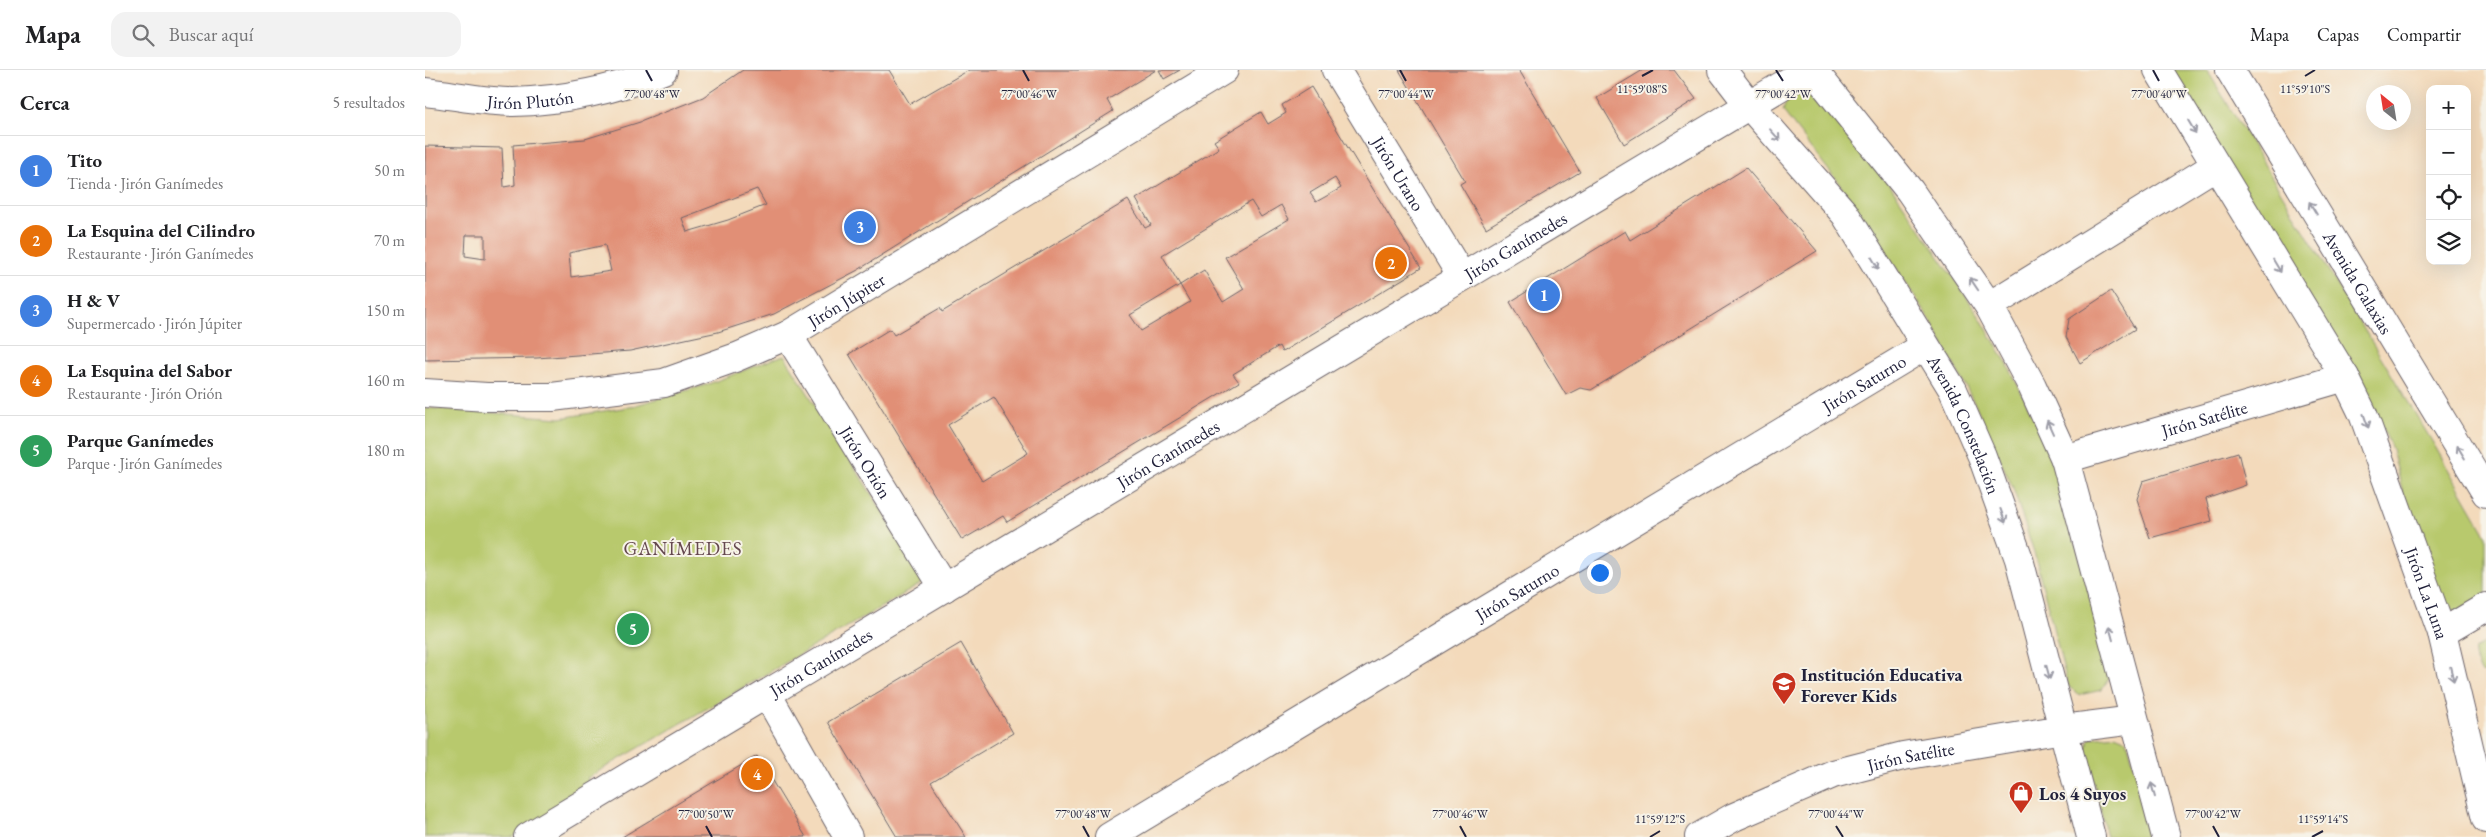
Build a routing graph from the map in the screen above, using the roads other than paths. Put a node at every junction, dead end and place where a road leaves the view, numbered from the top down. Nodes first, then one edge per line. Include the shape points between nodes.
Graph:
1 (663, 70) edge
2 (1224, 70) edge
3 (1336, 70) edge
4 (1722, 70) edge
5 (1808, 70) edge
6 (1813, 70) edge
7 (2158, 70) edge
8 (2230, 70) edge
9 (425, 92) edge
10 (1749, 105) junction
11 (2215, 166) junction
12 (1462, 278) junction
13 (1989, 306) junction
14 (788, 335) junction
15 (1925, 346) junction
16 (2345, 377) junction
17 (425, 393) edge
18 (2065, 459) junction
19 (2486, 493) edge
20 (944, 588) junction
21 (2486, 607) edge
22 (2442, 633) junction
23 (767, 694) junction
24 (2134, 720) junction
25 (2063, 729) junction
26 (2486, 819) edge
27 (1738, 827) edge
28 (528, 837) edge
29 (848, 837) edge
30 (1109, 837) edge
31 (1699, 837) edge
32 (2091, 837) edge
33 (2166, 837) edge

1 - 9 street, Jirón Plutón via 580,94 512,102
2 - 14 street, Jirón Júpiter
3 - 12 street, Jirón Urano
4 - 10 street, Avenida Constelación
5 - 10 street, Jirón Ganímedes
13 -> 6 street via 1909,190
7 -> 11 street
19 -> 8 street, Avenida Galaxias
10 - 12 street, Jirón Ganímedes
10 -> 15 street, Avenida Constelación via 1845,214
11 - 13 street
11 -> 16 street
12 - 20 street, Jirón Ganímedes
18 -> 13 street via 2032,386
14 - 17 street, Jirón Júpiter via 665,383 552,397
14 - 20 street, Jirón Orión
15 -> 25 street, Avenida Constelación via 1953,390 2019,559
15 - 30 street, Jirón Saturno
16 - 18 street, Jirón Satélite
16 -> 22 street, Jirón La Luna via 2363,414
24 -> 18 street
20 - 23 street, Jirón Ganímedes
21 - 22 street
22 -> 26 street, Jirón La Luna
23 - 28 street, Jirón Ganímedes
23 - 29 street
24 - 25 street, Jirón Satélite
33 -> 24 street
25 - 27 street, Jirón Satélite via 1903,756 1833,774
25 - 32 street, Avenida Constelación
27 - 31 street, Jirón Satélite

